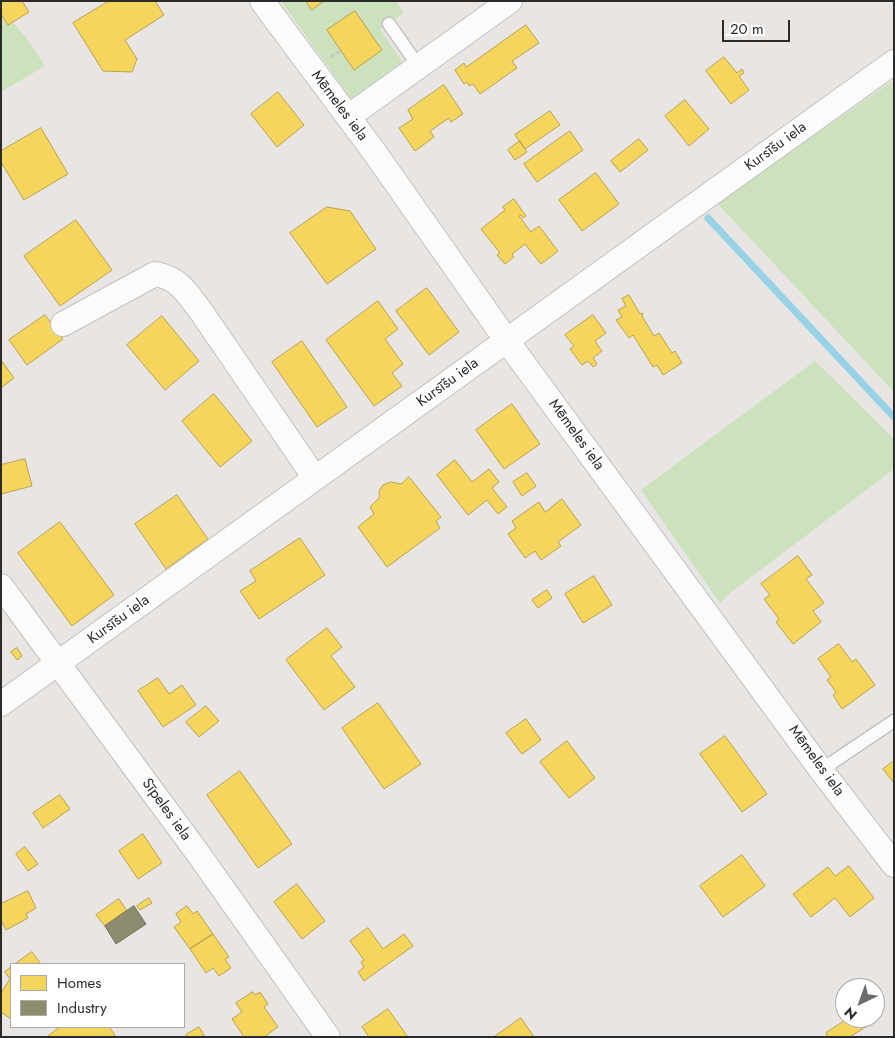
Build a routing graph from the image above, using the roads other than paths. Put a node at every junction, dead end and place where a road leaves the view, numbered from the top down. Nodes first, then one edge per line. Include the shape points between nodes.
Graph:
1 (262, 1) edge
2 (510, 1) edge
3 (390, 24) dead end
4 (894, 62) edge
5 (419, 67) junction
6 (348, 116) junction
7 (63, 324) dead end
8 (507, 341) junction
9 (315, 478) junction
10 (1, 586) edge
11 (58, 663) junction
12 (1, 704) edge
13 (894, 722) edge
14 (821, 770) junction
15 (894, 865) edge
16 (328, 1037) edge

1 - 6 street, Mēmeles iela
2 - 5 street
3 - 5 lane
4 - 8 street, Kursīšu iela
5 - 6 street
6 - 8 street, Mēmeles iela
7 - 9 street via 155,274 168,276 182,287 200,310
8 - 9 street, Kursīšu iela
8 - 14 street, Mēmeles iela
9 - 11 street, Kursīšu iela
10 - 11 street, Sīpeles iela
11 - 12 street, Kursīšu iela
11 - 16 street, Sīpeles iela
13 - 14 lane
14 - 15 street, Mēmeles iela

